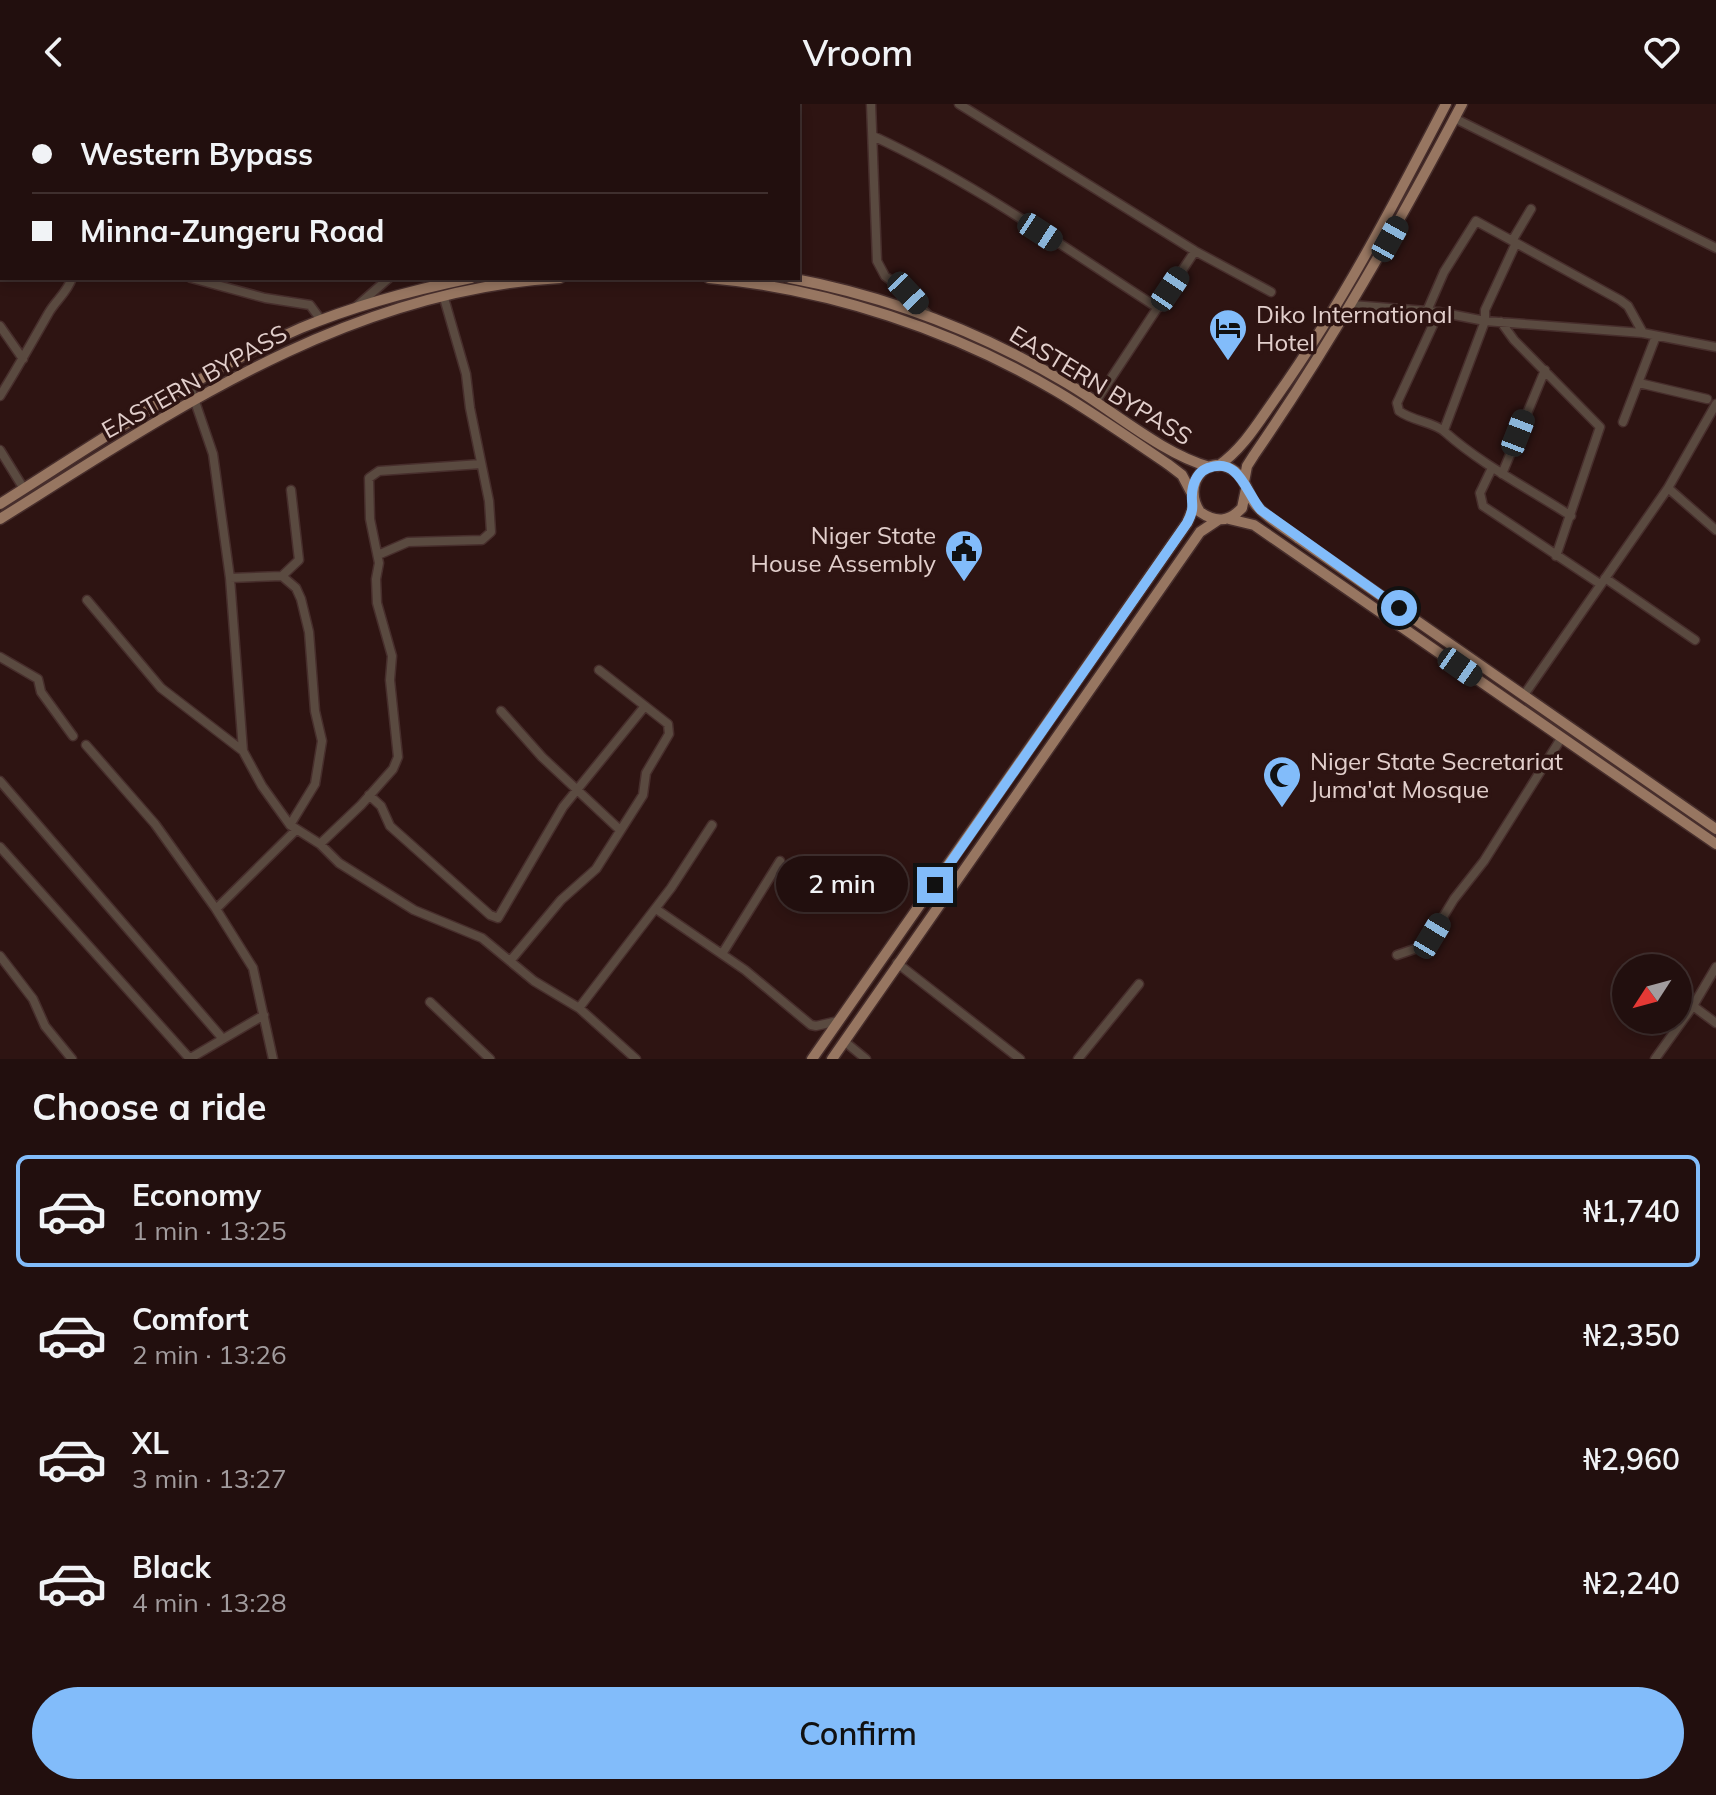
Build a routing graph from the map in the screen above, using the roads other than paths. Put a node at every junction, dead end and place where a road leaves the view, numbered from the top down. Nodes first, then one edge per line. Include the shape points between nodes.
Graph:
1 (871, 104) edge
2 (959, 104) edge
3 (1446, 104) edge
4 (1462, 104) edge
5 (1454, 118) junction
6 (873, 136) junction
7 (1391, 209) junction
8 (1531, 209) dead end
9 (1403, 216) junction
10 (1514, 242) junction
11 (1716, 248) edge
12 (1195, 251) junction
13 (71, 280) edge
14 (198, 280) edge
15 (387, 280) edge
16 (461, 280) edge
17 (543, 280) edge
18 (730, 280) edge
19 (799, 280) edge
20 (1271, 292) dead end
21 (444, 298) junction
22 (1352, 305) junction
23 (354, 308) junction
24 (1158, 308) junction
25 (1427, 311) junction
26 (1439, 312) junction
27 (931, 318) junction
28 (321, 320) junction
29 (1485, 321) junction
30 (1501, 322) junction
31 (0, 326) edge
32 (1643, 333) junction
33 (1656, 336) junction
34 (1716, 347) edge
35 (23, 359) junction
36 (1545, 370) junction
37 (1639, 383) junction
38 (190, 387) junction
39 (0, 396) edge
40 (195, 399) junction
41 (1707, 399) dead end
42 (1096, 401) junction
43 (1716, 404) edge
44 (1623, 422) dead end
45 (1444, 430) junction
46 (0, 450) edge
47 (481, 464) junction
48 (1214, 466) junction
49 (1492, 468) junction
50 (1502, 474) junction
51 (1245, 486) junction
52 (1668, 488) junction
53 (24, 489) junction
54 (291, 490) dead end
55 (1193, 499) junction
56 (0, 504) edge
57 (1571, 516) junction
58 (0, 519) edge
59 (1222, 520) junction
60 (1716, 530) edge
61 (378, 555) junction
62 (1556, 556) junction
63 (282, 576) junction
64 (230, 578) junction
65 (1603, 581) junction
66 (87, 600) dead end
67 (1695, 640) dead end
68 (0, 657) edge
69 (599, 670) dead end
70 (1524, 695) junction
71 (645, 706) junction
72 (501, 711) dead end
73 (73, 736) dead end
74 (1562, 737) junction
75 (86, 745) dead end
76 (243, 751) junction
77 (0, 781) edge
78 (577, 790) junction
79 (369, 795) junction
80 (712, 825) dead end
81 (293, 827) junction
82 (1716, 829) edge
83 (620, 830) junction
84 (966, 841) junction
85 (320, 844) junction
86 (1716, 844) edge
87 (0, 847) edge
88 (977, 850) junction
89 (780, 861) dead end
90 (216, 909) junction
91 (656, 909) junction
92 (722, 954) junction
93 (1397, 955) dead end
94 (0, 956) edge
95 (511, 960) junction
96 (897, 963) junction
97 (1716, 967) edge
98 (1139, 984) dead end
99 (430, 1002) dead end
100 (1693, 1006) junction
101 (579, 1008) junction
102 (264, 1015) junction
103 (838, 1021) junction
104 (1716, 1023) edge
105 (223, 1039) junction
106 (844, 1041) junction
107 (72, 1059) edge
108 (190, 1059) edge
109 (273, 1059) edge
110 (490, 1059) edge
111 (636, 1059) edge
112 (812, 1059) edge
113 (832, 1059) edge
114 (866, 1059) edge
115 (1020, 1059) edge
116 (1078, 1059) edge
117 (1655, 1059) edge

1 - 6 street
2 - 12 street
3 - 7 main road
4 - 5 main road
5 - 9 main road
5 - 11 street
6 - 24 street via 969,187
6 - 27 street via 877,261 885,276
7 - 9 main road
7 - 48 main road via 1302,360 1241,447
8 - 10 street
9 - 22 main road
10 - 25 street via 1473,223
10 - 29 street
10 - 32 street via 1620,300
12 - 20 street
12 - 24 street
13 - 35 street
14 - 28 street via 310,305
15 - 23 street
16 - 23 main road, EASTERN BYPASS
17 - 21 main road, EASTERN BYPASS
18 - 55 main road, EASTERN BYPASS via 856,306 995,359 1056,391 1169,465 1186,480
19 - 27 main road, EASTERN BYPASS
21 - 40 main road, EASTERN BYPASS via 303,342
21 - 47 street via 464,365
22 - 25 street
22 - 51 main road via 1247,466
23 - 28 main road, EASTERN BYPASS
24 - 42 street
25 - 26 street
26 - 29 street
26 - 45 street via 1397,407 1401,414
27 - 42 main road, EASTERN BYPASS via 1000,347
28 - 38 main road, EASTERN BYPASS
29 - 30 street
29 - 45 street
30 - 32 street
30 - 36 street
31 - 35 street
32 - 33 street
33 - 34 street
33 - 37 street
35 - 39 street
36 - 50 street
36 - 57 street via 1600,427
37 - 41 street
37 - 44 street
38 - 40 street
38 - 53 main road, EASTERN BYPASS
40 - 58 main road, EASTERN BYPASS
40 - 64 street via 213,454
42 - 48 main road, EASTERN BYPASS via 1182,458
43 - 52 street
45 - 49 street
46 - 53 street
47 - 61 street via 489,536 408,542
47 - 61 street via 371,475 368,498
48 - 51 main road via 1234,470
48 - 55 main road via 1197,478
49 - 50 street
49 - 62 street via 1480,493 1483,506
50 - 57 street
51 - 59 main road via 1242,508
51 - 70 main road via 1261,510 1299,539
52 - 60 street
52 - 65 street
53 - 56 main road, EASTERN BYPASS
54 - 63 street via 299,560
55 - 59 main road via 1200,512
55 - 84 main road via 1178,536
57 - 62 street
59 - 74 main road via 1254,525
59 - 88 main road via 1200,532
61 - 79 street via 377,603 392,656 398,757
62 - 65 street
63 - 64 street
63 - 81 street via 296,588 309,632 322,741 315,784
64 - 76 street
65 - 67 street
65 - 70 street
66 - 76 street via 161,688
68 - 73 street via 38,679 41,692
69 - 71 street
70 - 82 main road
71 - 78 street
71 - 83 street via 670,729 646,773 643,795
72 - 78 street
74 - 86 main road
74 - 93 street via 1426,945
75 - 90 street via 155,824
76 - 81 street
77 - 105 street
78 - 79 street via 498,918 390,826
78 - 83 street
79 - 85 street
80 - 91 street
81 - 85 street
81 - 90 street
83 - 95 street via 596,869 561,900
84 - 88 main road
84 - 103 main road
85 - 95 street via 382,892 432,920 482,938
87 - 108 street
88 - 96 main road
89 - 92 street
90 - 102 street via 253,968
91 - 92 street
91 - 101 street
92 - 103 street via 811,1025
94 - 107 street
95 - 101 street
96 - 106 main road
96 - 115 street
97 - 100 street
98 - 116 street
99 - 110 street
100 - 104 street
100 - 117 street
101 - 111 street
102 - 105 street
102 - 109 street
103 - 112 main road
105 - 108 street
106 - 113 main road
106 - 114 street

